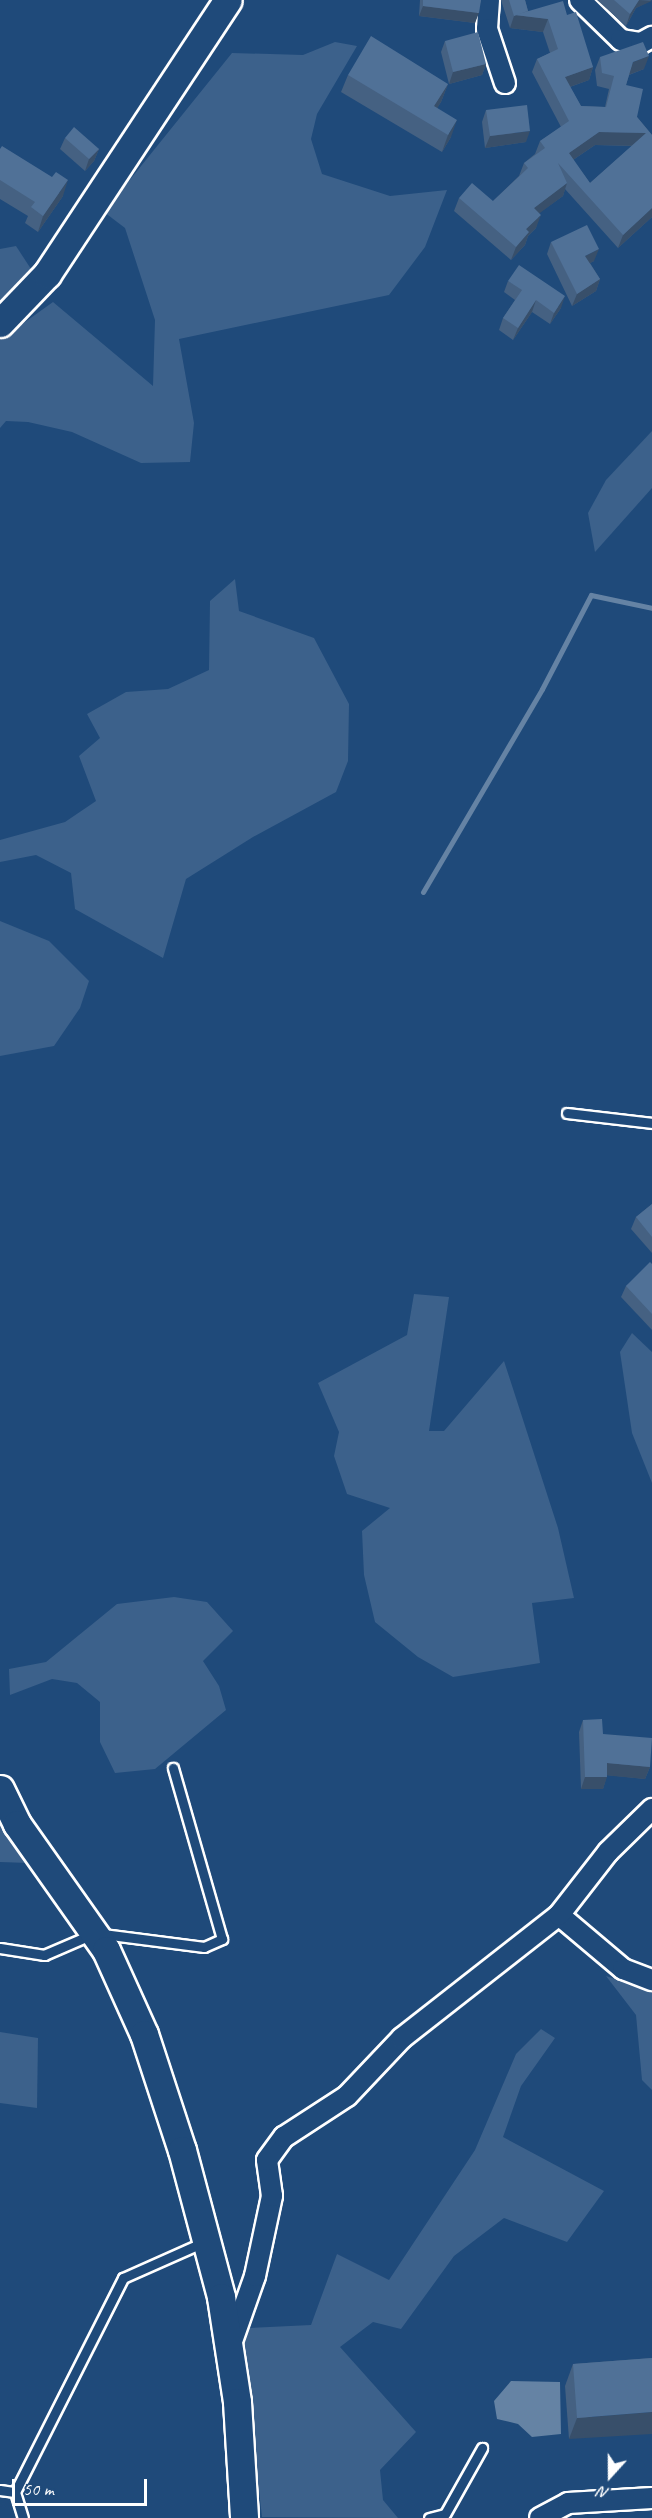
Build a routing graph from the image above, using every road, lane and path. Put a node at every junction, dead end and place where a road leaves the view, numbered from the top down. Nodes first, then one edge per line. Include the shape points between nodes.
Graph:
1 (228, 0) edge
2 (489, 0) edge
3 (579, 0) edge
4 (652, 37) edge
5 (505, 83) dead end
6 (0, 323) edge
7 (567, 1113) dead end
8 (652, 1123) edge
9 (173, 1768) dead end
10 (0, 1790) edge
11 (652, 1809) edge
12 (559, 1915) junction
13 (95, 1933) junction
14 (0, 1948) edge
15 (652, 1980) edge
16 (206, 2241) junction
17 (227, 2355) junction
18 (483, 2448) dead end
19 (0, 2490) edge
20 (15, 2492) junction
21 (652, 2498) edge
22 (23, 2518) edge
23 (244, 2518) edge
24 (429, 2518) edge
25 (540, 2518) edge

1 - 6 street via 46,274
2 - 5 street via 487,29
3 - 4 street via 621,40 641,43
7 - 8 lane
9 - 13 lane via 222,1939 204,1947
10 - 13 street via 17,1824
11 - 12 street via 608,1852
12 - 15 street via 623,1969
12 - 17 street via 402,2037 347,2096 284,2137 267,2160 272,2196 255,2276
13 - 14 lane via 44,1955
13 - 16 street via 144,2034
16 - 17 street via 221,2297
16 - 20 lane via 123,2278
17 - 23 street via 237,2402
18 - 24 lane via 445,2514
19 - 20 lane
20 - 22 lane
21 - 25 street via 568,2503

